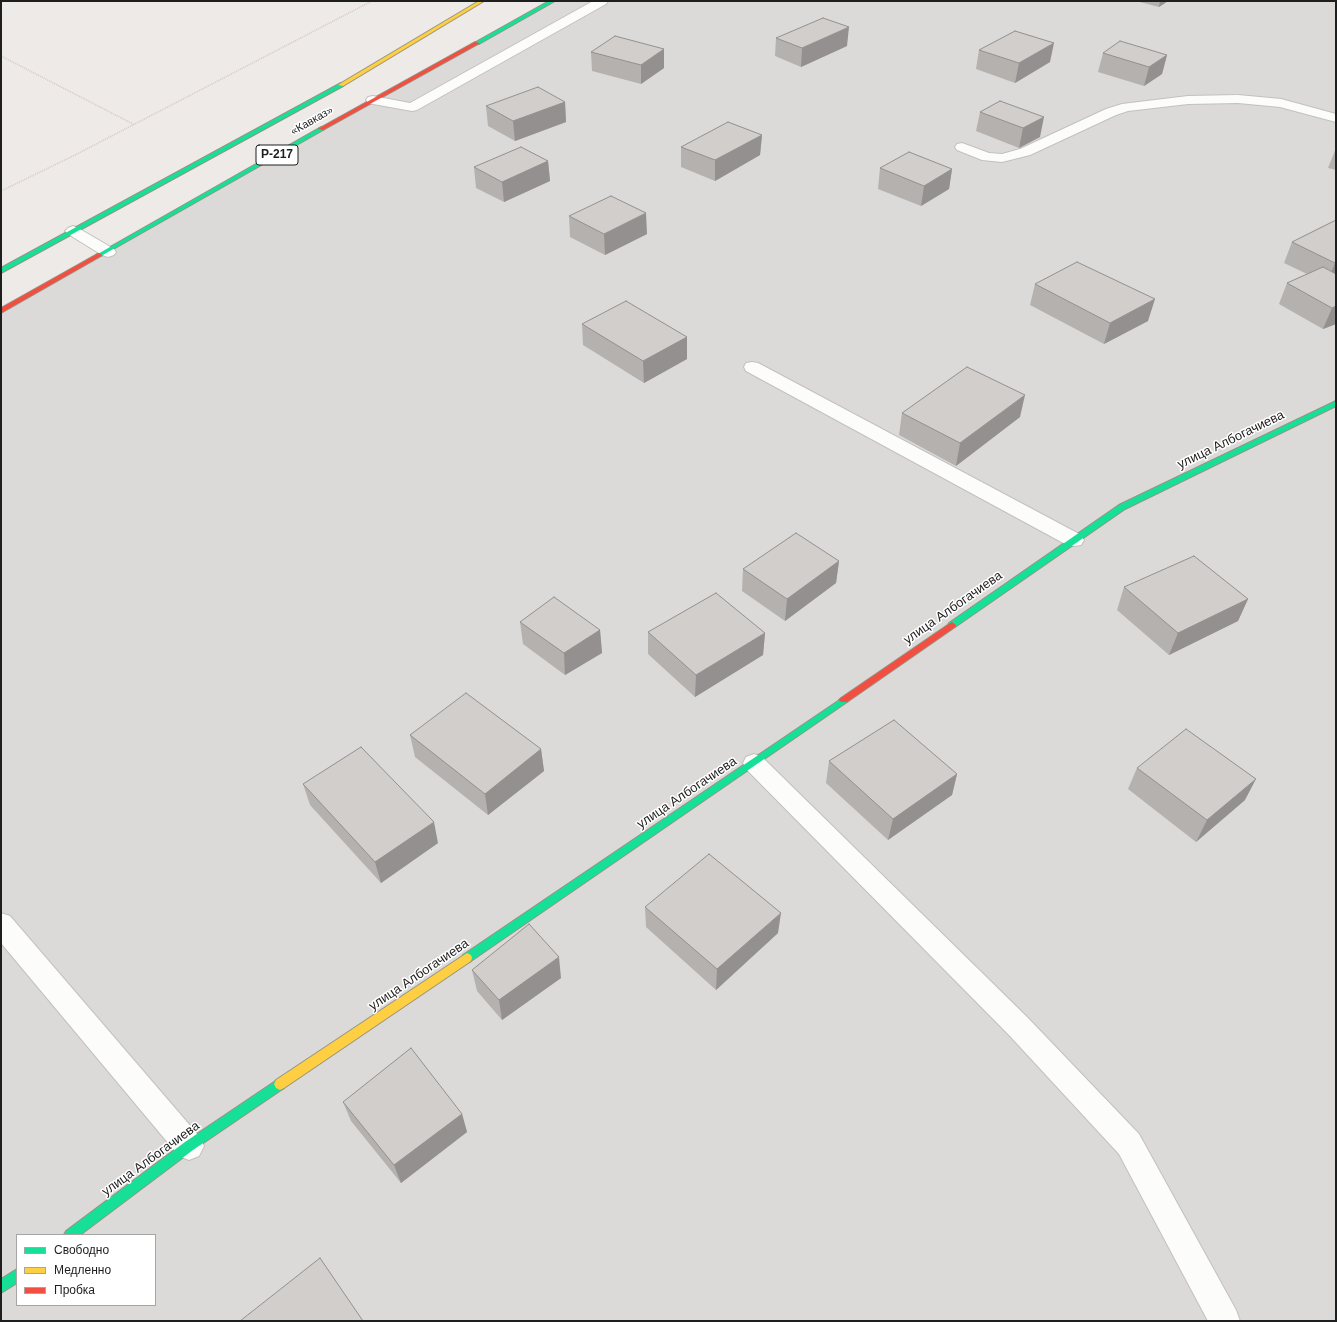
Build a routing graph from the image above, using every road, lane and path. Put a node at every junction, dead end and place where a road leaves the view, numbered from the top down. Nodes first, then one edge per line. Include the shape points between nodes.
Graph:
1 (372, 1) edge
2 (482, 1) edge
3 (553, 1) edge
4 (602, 1) edge
5 (1, 56) edge
6 (373, 100) junction
7 (1336, 118) edge
8 (134, 124) junction
9 (962, 147) dead end
10 (1, 191) edge
11 (73, 231) junction
12 (108, 252) junction
13 (1, 271) edge
14 (1, 311) edge
15 (752, 367) dead end
16 (1336, 403) edge
17 (1074, 540) junction
18 (754, 763) junction
19 (1, 924) edge
20 (189, 1146) junction
21 (71, 1234) edge
22 (16, 1276) edge
23 (1, 1287) edge
24 (1225, 1321) edge

1 - 8 path
2 - 11 main road, «Кавказ» / Р-217 via 334,89
3 - 6 main road, «Кавказ» / Р-217
4 - 6 street via 412,106
5 - 8 path
6 - 12 main road, «Кавказ» / Р-217
7 - 9 lane via 1281,103 1238,99 1188,100 1127,107 1025,152 1002,158 989,158
8 - 10 path
11 - 12 street
11 - 13 main road, «Кавказ» / Р-217
12 - 14 main road, «Кавказ» / Р-217
15 - 17 lane
16 - 17 main road, улица Албогачиева via 1122,507
17 - 18 main road, улица Албогачиева
18 - 20 main road, улица Албогачиева
18 - 24 lane via 1018,1026 1130,1144
19 - 20 street
20 - 21 main road, улица Албогачиева
22 - 23 main road

